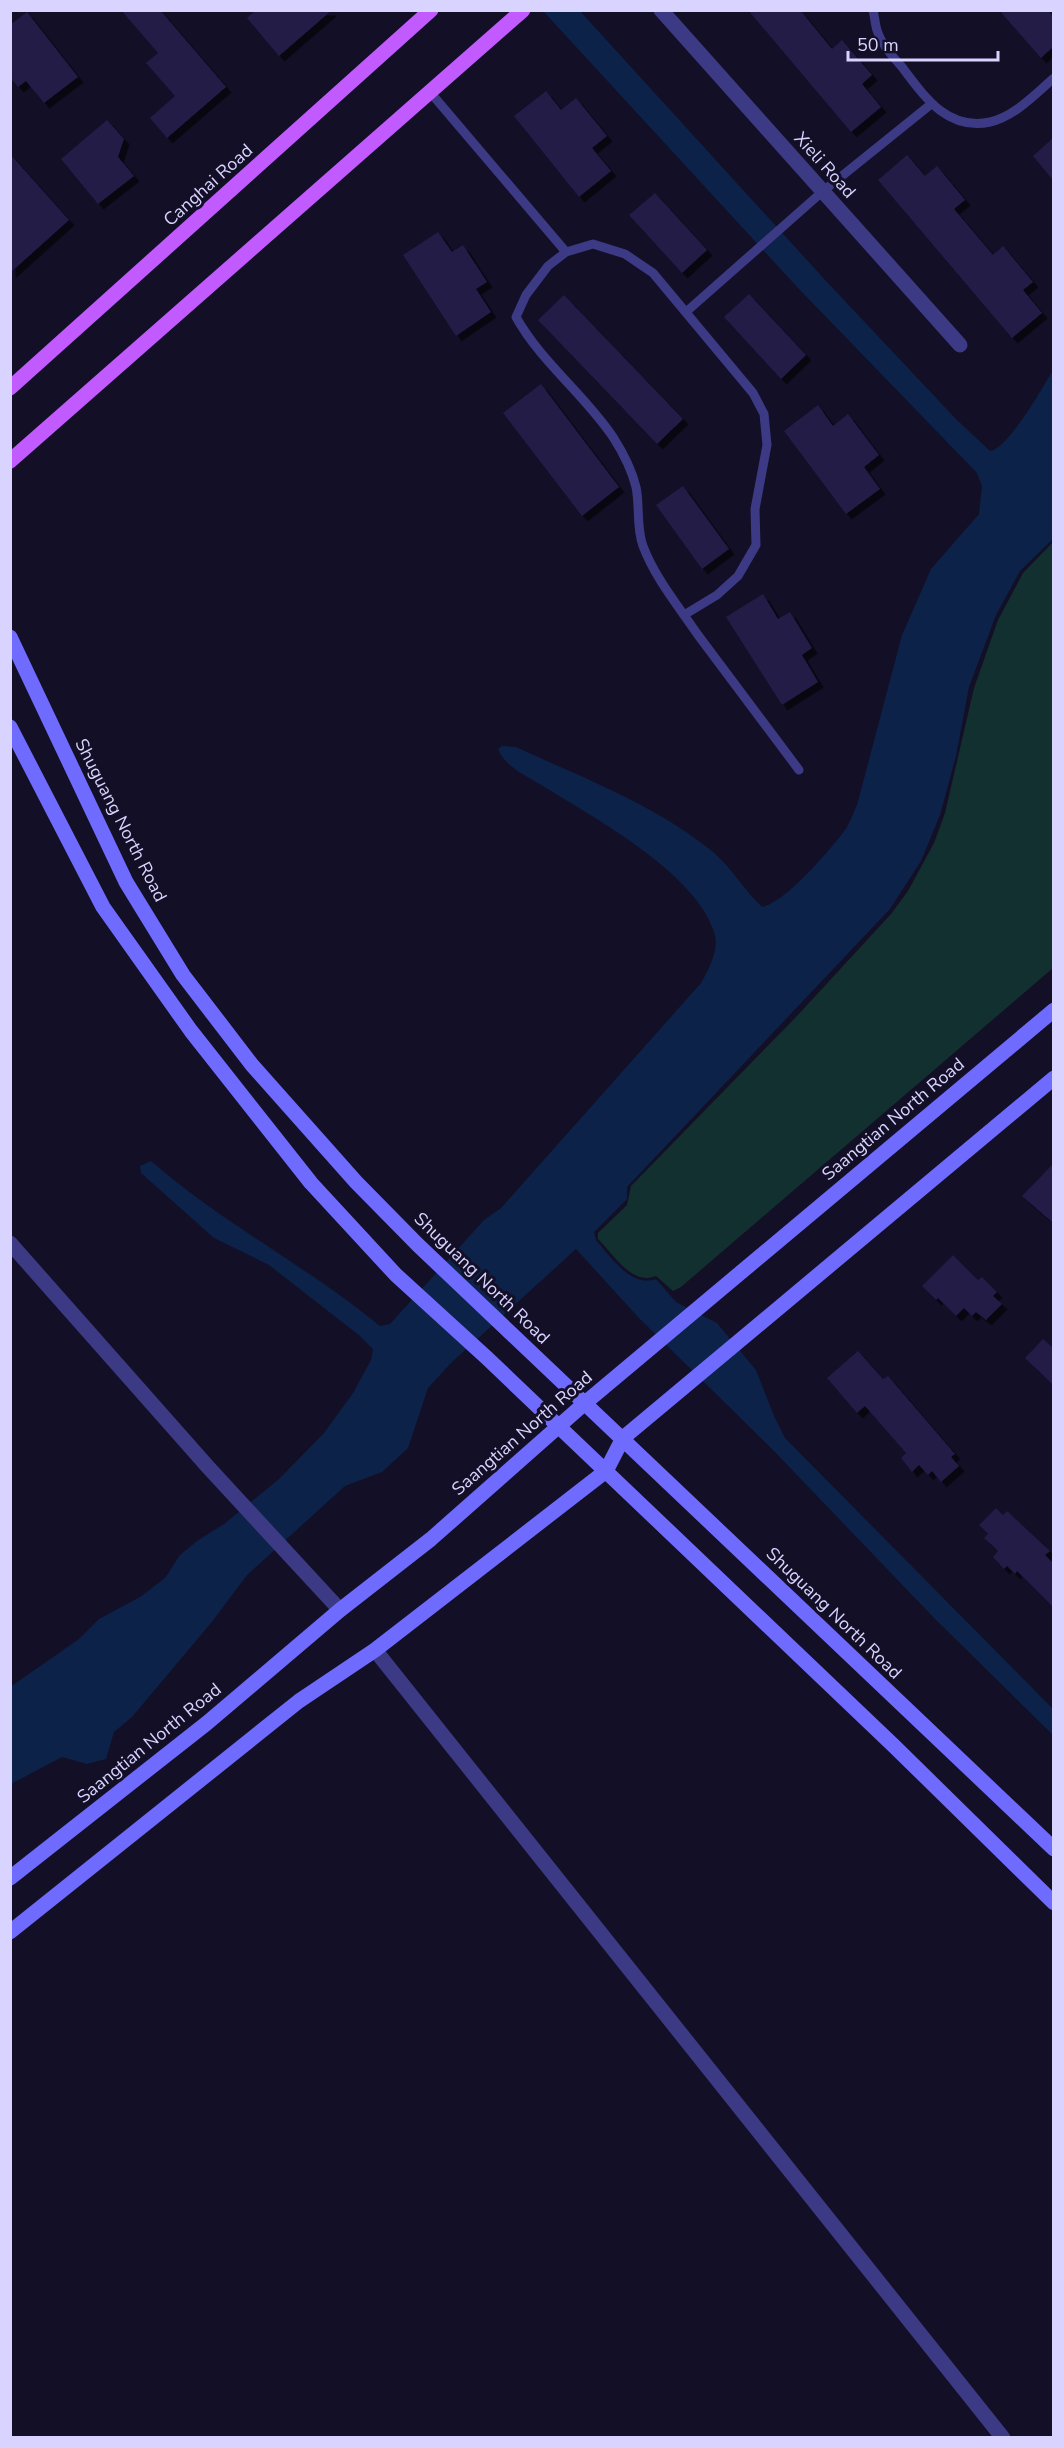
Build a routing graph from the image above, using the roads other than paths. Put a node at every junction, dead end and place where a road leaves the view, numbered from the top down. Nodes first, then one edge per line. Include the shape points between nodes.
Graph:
1 (431, 10) edge
2 (522, 10) edge
3 (661, 10) edge
4 (873, 10) edge
5 (1053, 78) edge
6 (430, 92) junction
7 (930, 105) junction
8 (822, 192) junction
9 (566, 252) junction
10 (686, 312) junction
11 (960, 345) dead end
12 (10, 388) edge
13 (10, 461) edge
14 (684, 615) junction
15 (10, 637) edge
16 (10, 727) edge
17 (799, 770) dead end
18 (1053, 1010) edge
19 (1053, 1078) edge
20 (10, 1242) edge
21 (585, 1403) junction
22 (559, 1427) junction
23 (623, 1438) junction
24 (606, 1471) junction
25 (339, 1610) junction
26 (375, 1650) junction
27 (1053, 1849) edge
28 (10, 1878) edge
29 (1053, 1903) edge
30 (10, 1932) edge
31 (1003, 2438) edge

1 - 12 main road, Canghai Road
2 - 6 main road
3 - 8 street, Xieli Road
4 - 7 lane via 885,45
5 - 7 lane via 1012,113 991,122 952,118
6 - 9 lane
6 - 13 main road
7 - 8 lane
8 - 10 lane
8 - 11 street, Xieli Road
9 - 10 lane via 592,244 625,254 653,273
9 - 14 lane via 548,266 525,295 516,317 527,337 613,437 636,487 642,544
10 - 14 lane via 753,393 764,414 766,445 755,509 756,545 738,576 717,595
14 - 17 lane
15 - 21 main road, Shuguang North Road via 126,882 183,975 252,1065 356,1182
16 - 22 main road via 110,917 191,1031 304,1174 396,1275
18 - 21 main road, Saangtian North Road
19 - 23 main road
20 - 25 street
21 - 22 main road, Saangtian North Road
21 - 23 main road, Shuguang North Road
22 - 24 main road
22 - 25 main road, Saangtian North Road via 430,1539
23 - 24 main road
23 - 27 main road, Shuguang North Road
24 - 26 main road
24 - 29 main road
25 - 28 main road, Saangtian North Road via 207,1723
26 - 30 main road via 298,1701
26 - 31 street

